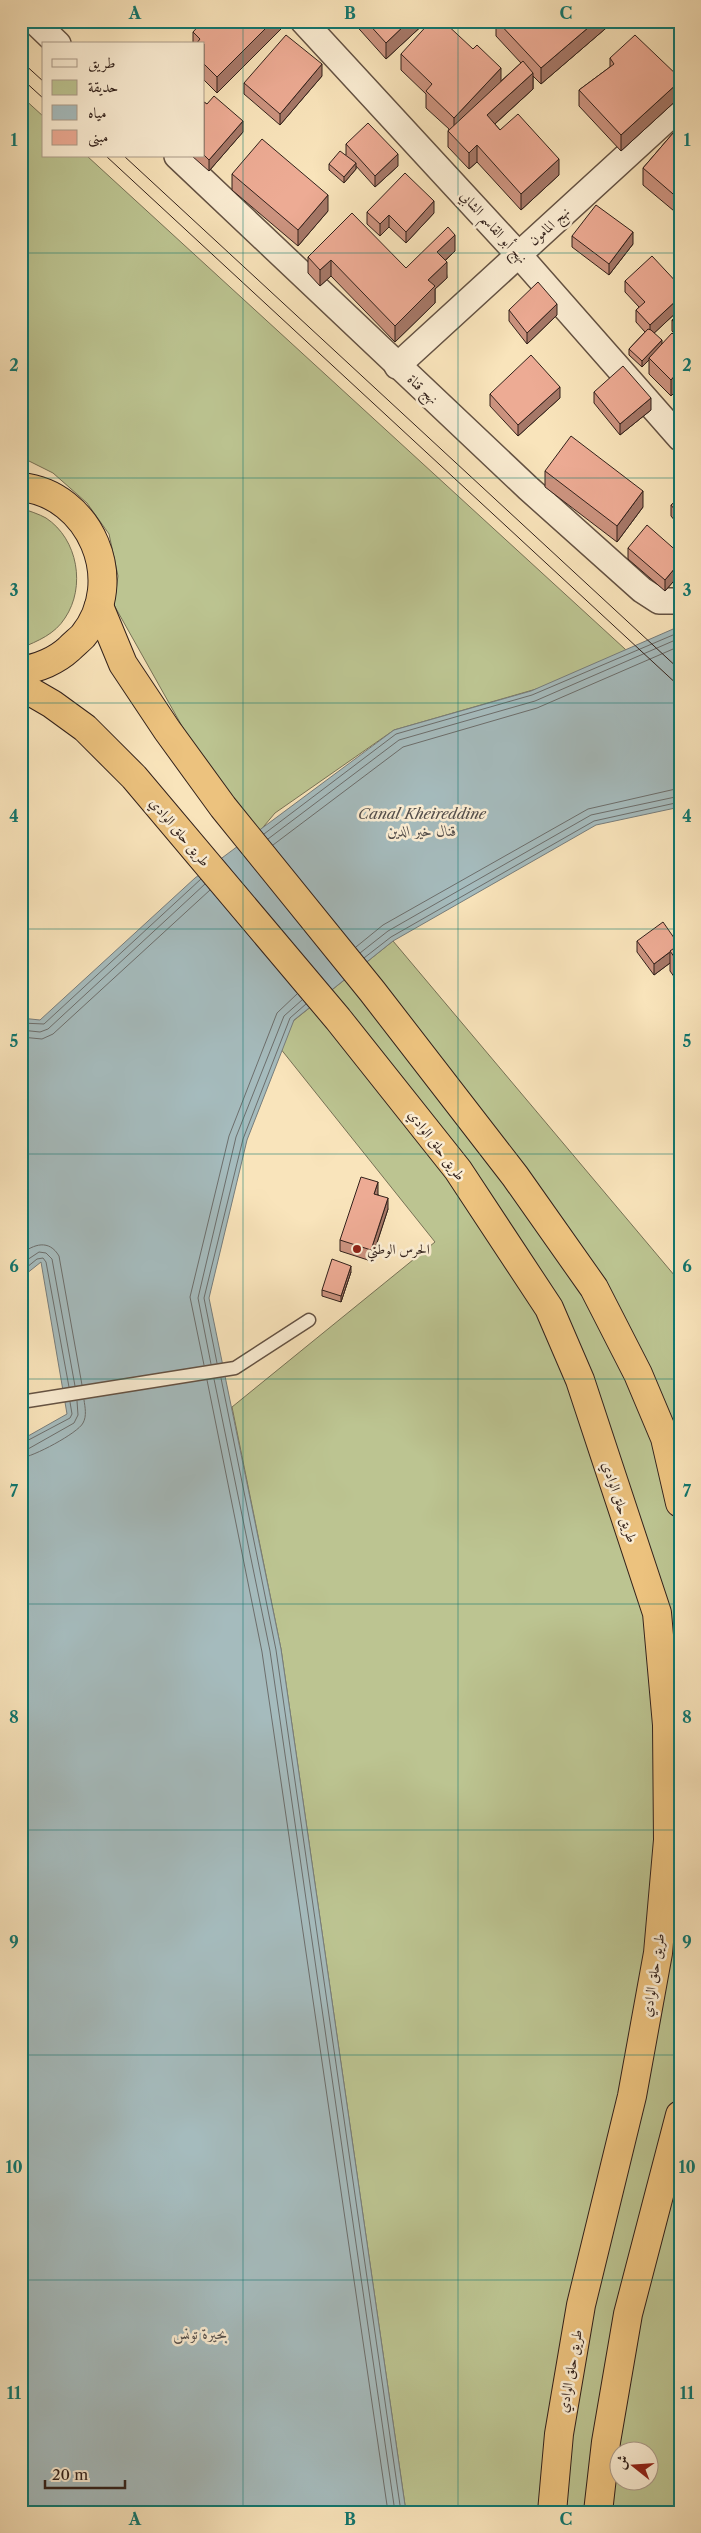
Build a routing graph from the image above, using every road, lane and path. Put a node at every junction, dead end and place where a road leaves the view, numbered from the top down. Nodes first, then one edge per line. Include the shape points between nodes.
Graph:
1 (34, 21) edge
2 (303, 21) edge
3 (56, 42) edge
4 (680, 107) edge
5 (179, 158) edge
6 (518, 254) junction
7 (398, 366) junction
8 (680, 438) edge
9 (21, 487) edge
10 (680, 601) edge
11 (99, 606) junction
12 (21, 670) edge
13 (21, 686) edge
14 (309, 1320) dead end
15 (21, 1402) edge
16 (680, 1502) edge
17 (680, 2115) edge
18 (552, 2512) edge
19 (598, 2512) edge

1 - 3 street
2 - 6 street, نهج أبو القاسم الشابي
4 - 6 street, نهج المامون
5 - 7 street, نهج قناة
6 - 7 street, نهج المامون
6 - 8 street, نهج أبو القاسم الشابي
7 - 10 street, نهج قناة via 646,594 659,601
9 - 11 highway via 34,488 61,501 83,521 99,554 103,577
11 - 12 highway via 84,635 59,657 29,670
11 - 16 highway via 123,664 140,692 224,807 515,1176 594,1288 638,1374 665,1438
13 - 18 highway, طريق حلق الوادي via 85,728 134,777 338,1019 458,1170 549,1308 580,1380 657,1613 667,1725 668,1840 658,1953 632,2096 581,2306 559,2434
14 - 15 lane via 236,1368
17 - 19 highway via 628,2314 606,2442

